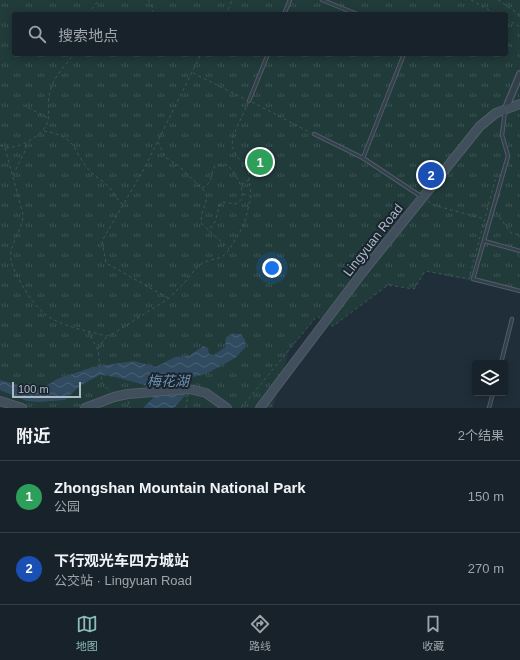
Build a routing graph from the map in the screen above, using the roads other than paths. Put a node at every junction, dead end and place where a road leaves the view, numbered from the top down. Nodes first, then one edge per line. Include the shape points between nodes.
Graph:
1 (290, 0) edge
2 (322, 0) edge
3 (285, 12) edge
4 (352, 12) edge
5 (267, 56) edge
6 (403, 56) edge
7 (520, 74) edge
8 (249, 101) road end
9 (520, 104) edge
10 (506, 108) junction
11 (314, 134) road end
12 (363, 158) junction
13 (422, 197) junction
14 (484, 241) junction
15 (520, 251) edge
16 (520, 291) edge
17 (512, 319) dead end
18 (502, 360) edge
19 (492, 396) edge
20 (0, 401) edge
21 (22, 408) edge
22 (85, 408) edge
23 (228, 408) edge
24 (260, 408) edge
25 (489, 408) edge

1 - 3 lane
2 - 4 lane
5 - 8 lane
6 - 12 lane
7 - 10 street
9 - 10 street, Lingyuan Road
10 - 13 street, Lingyuan Road via 480,126
10 - 14 lane via 502,135 508,156
11 - 12 lane
12 - 13 lane
13 - 24 street, Lingyuan Road
14 - 15 lane
14 - 16 lane via 472,280
17 - 18 lane
19 - 25 lane
20 - 21 street
22 - 23 street via 114,396 189,391 206,393

